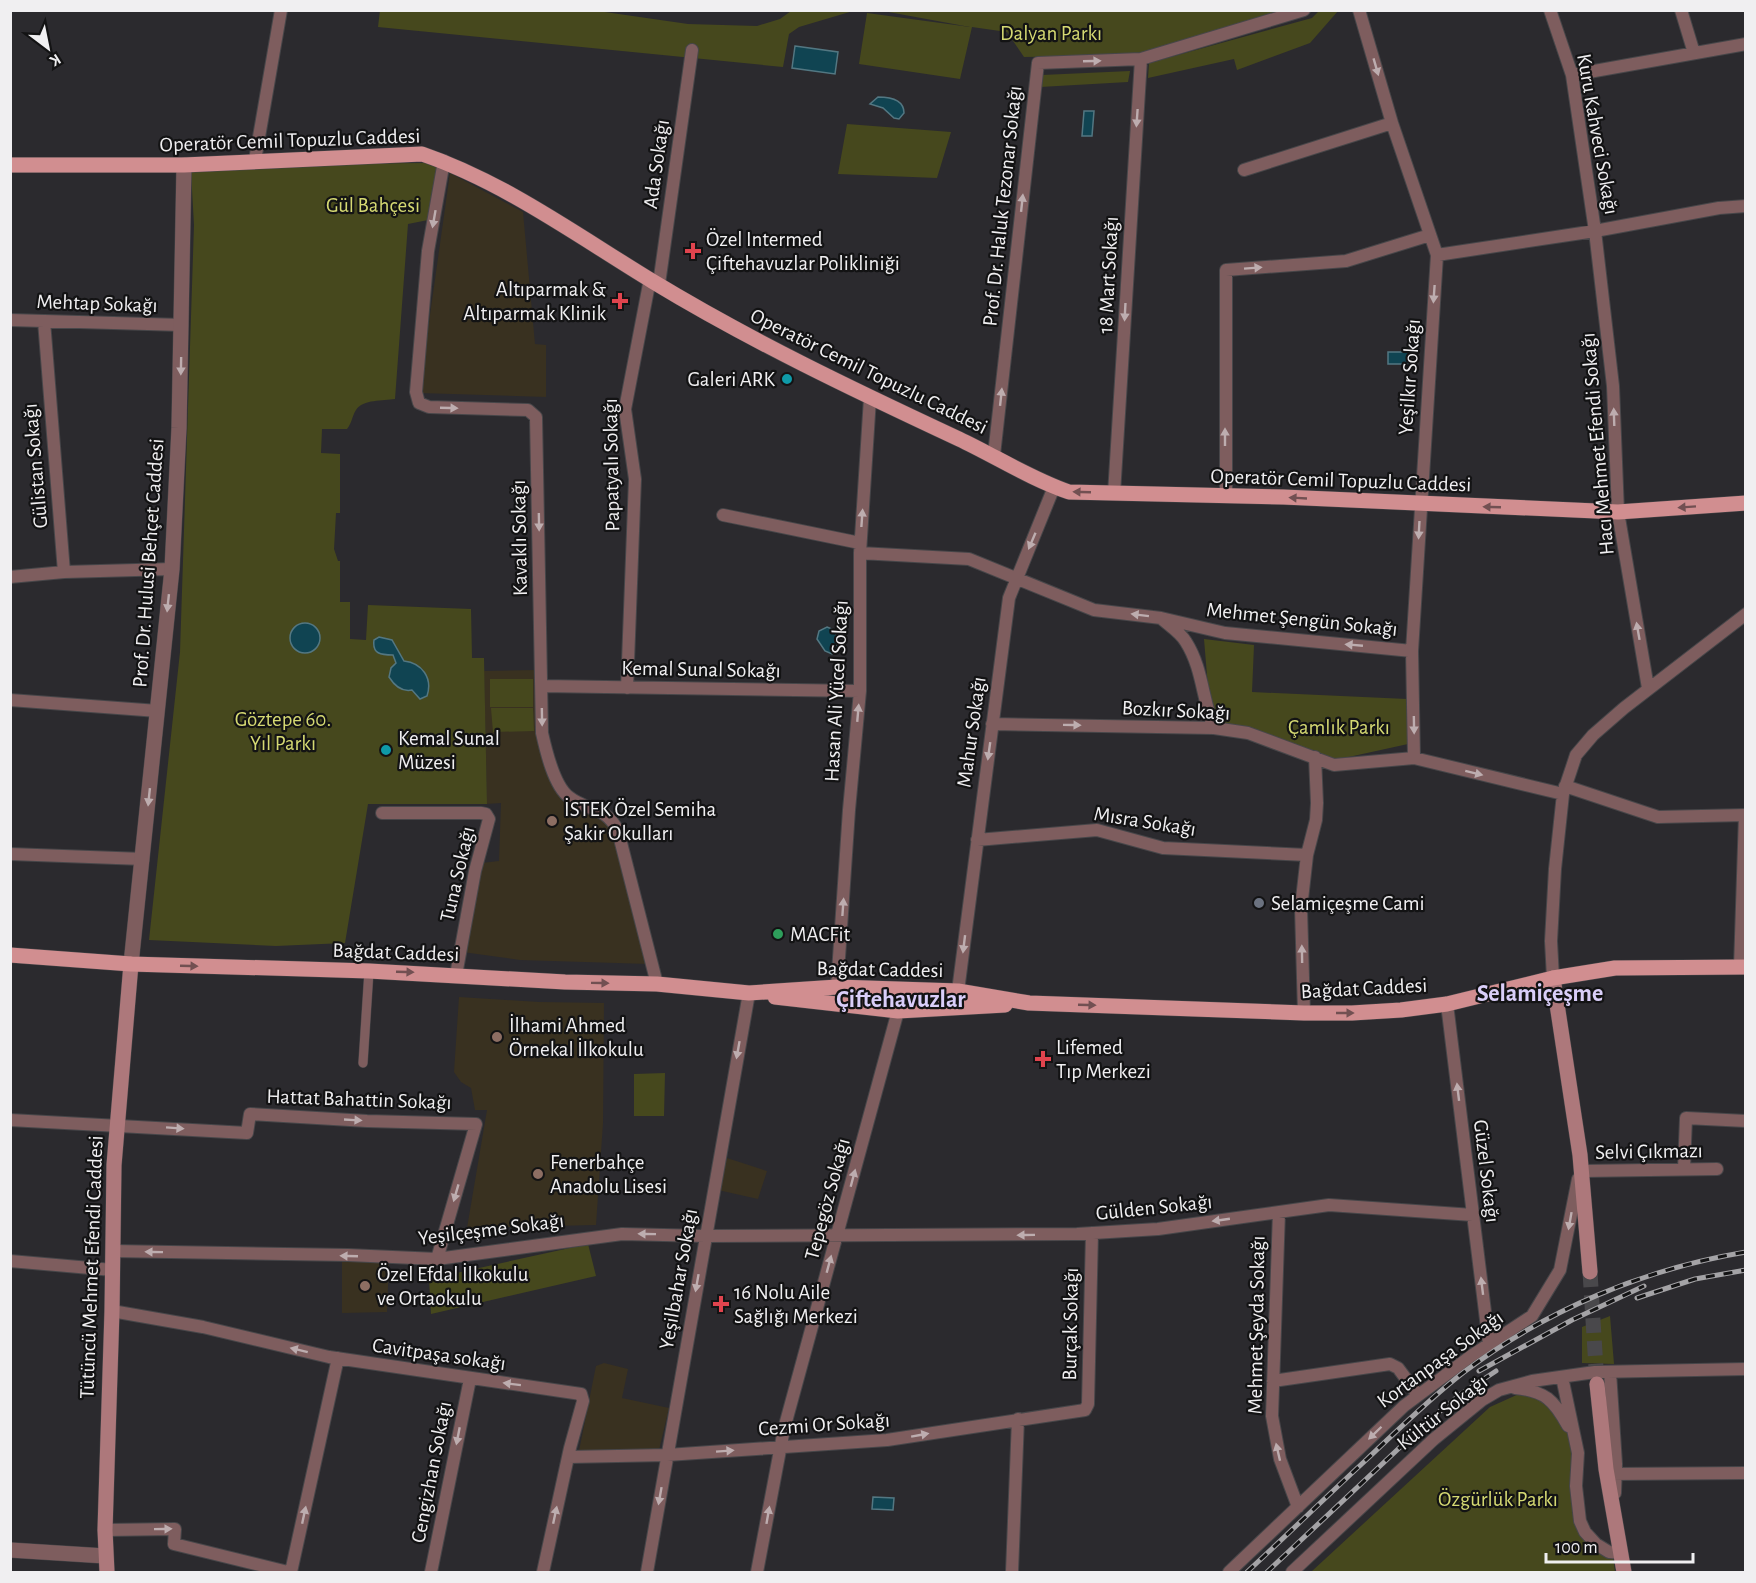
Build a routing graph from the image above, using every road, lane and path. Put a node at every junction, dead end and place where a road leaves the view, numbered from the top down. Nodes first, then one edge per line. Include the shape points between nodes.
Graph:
1 (281, 10) edge
2 (1304, 10) edge
3 (1359, 10) edge
4 (1550, 10) edge
5 (1681, 10) edge
6 (1746, 44) edge
7 (692, 50) dead end
8 (1694, 53) junction
9 (1141, 59) junction
10 (1572, 75) junction
11 (1392, 123) junction
12 (255, 160) junction
13 (444, 161) junction
14 (10, 165) edge
15 (184, 165) junction
16 (1244, 170) dead end
17 (1746, 206) edge
18 (1595, 231) junction
19 (1430, 235) junction
20 (1437, 255) junction
21 (654, 282) junction
22 (10, 320) edge
23 (44, 321) junction
24 (182, 325) junction
25 (870, 398) junction
26 (994, 455) junction
27 (1054, 487) junction
28 (1114, 494) junction
29 (1226, 496) junction
30 (1746, 503) edge
31 (1420, 504) junction
32 (1618, 512) junction
33 (723, 515) dead end
34 (860, 548) junction
35 (172, 569) junction
36 (64, 572) junction
37 (10, 577) edge
38 (1017, 578) junction
39 (1746, 614) edge
40 (1161, 618) junction
41 (1412, 651) junction
42 (542, 686) junction
43 (627, 688) junction
44 (1648, 688) junction
45 (860, 691) junction
46 (10, 700) edge
47 (158, 711) junction
48 (992, 724) junction
49 (1214, 728) junction
50 (1315, 757) junction
51 (1414, 758) junction
52 (1564, 790) junction
53 (382, 813) dead end
54 (1745, 815) edge
55 (977, 840) junction
56 (10, 854) edge
57 (1307, 855) junction
58 (143, 860) junction
59 (10, 955) edge
60 (131, 964) junction
61 (1743, 967) edge
62 (369, 971) junction
63 (456, 975) junction
64 (1553, 978) junction
65 (657, 984) junction
66 (837, 987) junction
67 (958, 991) junction
68 (749, 993) junction
69 (1029, 1003) junction
70 (1447, 1004) junction
71 (898, 1011) junction
72 (1304, 1013) junction
73 (363, 1064) dead end
74 (10, 1120) edge
75 (1746, 1121) edge
76 (116, 1125) junction
77 (1582, 1168) junction
78 (1683, 1169) junction
79 (1717, 1169) dead end
80 (1279, 1212) junction
81 (1473, 1215) junction
82 (1092, 1233) junction
83 (837, 1234) junction
84 (705, 1236) junction
85 (113, 1251) junction
86 (437, 1259) junction
87 (10, 1261) edge
88 (113, 1270) junction
89 (1590, 1272) tunnel mouth
90 (112, 1311) junction
91 (1489, 1344) junction
92 (338, 1358) junction
93 (1746, 1369) edge
94 (1610, 1372) junction
95 (1557, 1377) junction
96 (470, 1379) junction
97 (1273, 1381) junction
98 (1597, 1384) tunnel mouth
99 (1504, 1388) junction
100 (1418, 1395) junction
101 (1547, 1397) junction
102 (1080, 1411) joint
103 (1018, 1419) junction
104 (1574, 1437) junction
105 (780, 1447) junction
106 (667, 1455) junction
107 (568, 1457) junction
108 (1746, 1473) edge
109 (1611, 1474) junction
110 (1298, 1507) junction
111 (105, 1530) junction
112 (10, 1550) edge
113 (1621, 1553) junction
114 (105, 1556) junction
115 (107, 1572) edge
116 (289, 1572) edge
117 (431, 1572) edge
118 (543, 1572) edge
119 (647, 1572) edge
120 (757, 1572) edge
121 (1012, 1572) edge
122 (1229, 1572) edge
123 (1292, 1572) edge
124 (1624, 1572) edge

1 - 12 street
2 - 9 street
3 -> 11 street, Yeşilkır Sokağı
4 - 10 street, Kuru Kahveci Sokağı
5 - 8 street
6 - 8 street
7 - 21 street, Ada Sokağı
8 - 10 street
26 -> 9 street, Prof. Dr. Haluk Tezonar Sokağı via 1038,63
9 -> 28 street, 18 Mart Sokağı
10 - 18 street, Kuru Kahveci Sokağı
11 - 16 street
11 - 19 street, Yeşilkır Sokağı
12 - 13 main road, Operatör Cemil Topuzlu Caddesi via 422,154
12 - 15 main road, Operatör Cemil Topuzlu Caddesi
13 - 21 main road, Operatör Cemil Topuzlu Caddesi via 543,212
13 -> 42 street, Kavaklı Sokağı via 428,251 416,392 419,403 429,407 528,410 536,417
14 - 15 main road, Operatör Cemil Topuzlu Caddesi
15 - 24 street, Prof. Dr. Hulusi Behçet Caddesi
17 - 18 street
18 - 20 street
32 -> 18 street, Hacı Mehmet Efendi Sokağı via 1613,386
19 - 20 street, Yeşilkır Sokağı
29 -> 19 street via 1226,270 1346,261
20 -> 31 street, Yeşilkır Sokağı
21 - 25 main road, Operatör Cemil Topuzlu Caddesi via 759,342
21 - 43 street, Papatyalı Sokağı via 625,409 634,479
22 - 23 street, Mehtap Sokağı
23 - 24 street, Mehtap Sokağı
23 - 36 street, Gülistan Sokağı
24 -> 35 street, Prof. Dr. Hulusi Behçet Caddesi
25 - 26 main road, Operatör Cemil Topuzlu Caddesi
34 -> 25 street, Hasan Ali Yücel Sokağı
26 - 27 main road, Operatör Cemil Topuzlu Caddesi
28 -> 27 main road, Operatör Cemil Topuzlu Caddesi via 1069,492
27 -> 38 street, Mahur Sokağı
28 - 29 main road, Operatör Cemil Topuzlu Caddesi
31 -> 29 main road, Operatör Cemil Topuzlu Caddesi
30 -> 32 main road, Operatör Cemil Topuzlu Caddesi
32 -> 31 main road, Operatör Cemil Topuzlu Caddesi
31 -> 41 street, Yeşilkır Sokağı
44 -> 32 street, Hacı Mehmet Efendi Sokağı
33 - 34 street, Mehmet Şengün Sokağı
34 - 38 street, Mehmet Şengün Sokağı via 969,559
34 - 45 street, Hasan Ali Yücel Sokağı
35 - 36 street
35 -> 47 street, Prof. Dr. Hulusi Behçet Caddesi
36 - 37 street
40 -> 38 street, Mehmet Şengün Sokağı via 1094,610
38 - 48 street, Mahur Sokağı via 1009,598
39 - 44 street
41 -> 40 street, Mehmet Şengün Sokağı via 1225,633
40 - 49 street via 1185,640 1201,673
41 -> 51 street, Yeşilkır Sokağı
42 - 43 street, Kemal Sunal Sokağı
42 -> 65 street, Kavaklı Sokağı via 542,732 548,758 566,795 599,810 614,822
43 - 45 street, Kemal Sunal Sokağı
44 - 52 street via 1581,747
66 -> 45 street, Hasan Ali Yücel Sokağı
46 - 47 street
47 -> 58 street, Prof. Dr. Hulusi Behçet Caddesi
48 -> 49 street, Bozkır Sokağı
48 -> 55 street, Mahur Sokağı
49 - 50 street, Bozkır Sokağı via 1248,733
50 - 51 street, Bozkır Sokağı via 1334,765
50 - 57 street via 1316,820
51 -> 52 street, Bozkır Sokağı
52 - 54 street, Bozkır Sokağı via 1658,817
52 - 64 street via 1555,869
53 - 63 street, Tuna Sokağı via 481,813 489,819
54 - 61 street
55 - 57 street, Mısra Sokağı via 1097,830 1162,848
55 -> 67 street, Mahur Sokağı
56 - 58 street
72 -> 57 street via 1301,908
58 - 60 street, Prof. Dr. Hulusi Behçet Caddesi
59 - 60 main road, Bağdat Caddesi
60 -> 62 main road, Bağdat Caddesi
60 - 76 main road, Tütüncü Mehmet Efendi Caddesi
61 - 64 main road, Bağdat Caddesi via 1615,968
62 -> 63 main road, Bağdat Caddesi
62 - 73 street, Hattat Bahattin Sokağı
63 -> 65 main road, Bağdat Caddesi
64 - 70 main road, Bağdat Caddesi
64 - 77 main road
65 - 68 main road, Bağdat Caddesi
66 - 67 main road, Bağdat Caddesi
66 - 68 main road, Bağdat Caddesi
67 - 69 main road, Bağdat Caddesi
68 - 71 main road
68 -> 84 street, Yeşilbahar Sokağı
69 - 71 main road
69 -> 72 main road, Bağdat Caddesi
72 -> 70 main road, Bağdat Caddesi via 1401,1010
81 -> 70 street, Güzel Sokağı
83 -> 71 street, Tepegöz Sokağı
74 - 76 street
75 - 78 street via 1686,1118
76 - 85 main road, Tütüncü Mehmet Efendi Caddesi
76 -> 86 street, Hattat Bahattin Sokağı via 247,1133 250,1114 476,1124
77 - 78 street, Selvi Çıkmazı
77 - 89 main road
77 -> 91 street, Kortanpaşa Sokağı via 1558,1274 1532,1316
78 - 79 street, Selvi Çıkmazı
80 - 81 street, Gülden Sokağı via 1332,1205
80 -> 82 street, Gülden Sokağı via 1158,1229
80 - 97 street, Mehmet Şeyda Sokağı
91 -> 81 street, Güzel Sokağı
82 -> 83 street, Gülden Sokağı
82 - 102 street, Burçak Sokağı via 1088,1406
83 - 84 street, Yeşilçeşme Sokağı
105 -> 83 street, Tepegöz Sokağı
84 -> 86 street, Yeşilçeşme Sokağı via 615,1234
84 -> 106 street, Yeşilbahar Sokağı
86 -> 85 street, Yeşilçeşme Sokağı
85 - 88 main road, Tütüncü Mehmet Efendi Caddesi
87 - 88 street
88 - 90 main road, Tütüncü Mehmet Efendi Caddesi
92 -> 90 street, Cavitpaşa sokağı
90 - 111 main road, Tütüncü Mehmet Efendi Caddesi
91 - 100 street, Kortanpaşa Sokağı
92 - 96 street, Cavitpaşa sokağı
116 -> 92 street
93 - 94 street, Kültür Sokağı
94 - 95 street, Kültür Sokağı
94 - 109 street
95 - 99 street, Kültür Sokağı
95 - 101 street via 1544,1385
95 - 104 street
107 -> 96 street, Cavitpaşa sokağı via 583,1401 581,1394
96 -> 117 street, Cengizhan Sokağı
97 - 100 street via 1389,1364 1398,1368
110 -> 97 street, Mehmet Şeyda Sokağı via 1277,1448 1272,1416
98 - 109 main road
99 - 101 street via 1532,1390
99 - 123 street, Kültür Sokağı via 1442,1432
100 -> 110 street, Kortanpaşa Sokağı
101 - 104 street
102 - 103 street, Cezmi Or Sokağı
105 -> 103 street, Cezmi Or Sokağı via 900,1438
103 - 121 street
104 - 113 street via 1581,1525 1599,1546
106 -> 105 street, Cezmi Or Sokağı
120 -> 105 street, Tepegöz Sokağı
106 - 107 street, Cezmi Or Sokağı
106 -> 119 street, Yeşilbahar Sokağı
118 -> 107 street, Cavitpaşa sokağı
108 - 109 street
109 - 113 main road
110 - 122 street, Kortanpaşa Sokağı
111 - 114 main road, Tütüncü Mehmet Efendi Caddesi
111 -> 116 street via 175,1529 174,1544
112 - 114 street
113 - 124 main road
114 - 115 main road, Tütüncü Mehmet Efendi Caddesi

